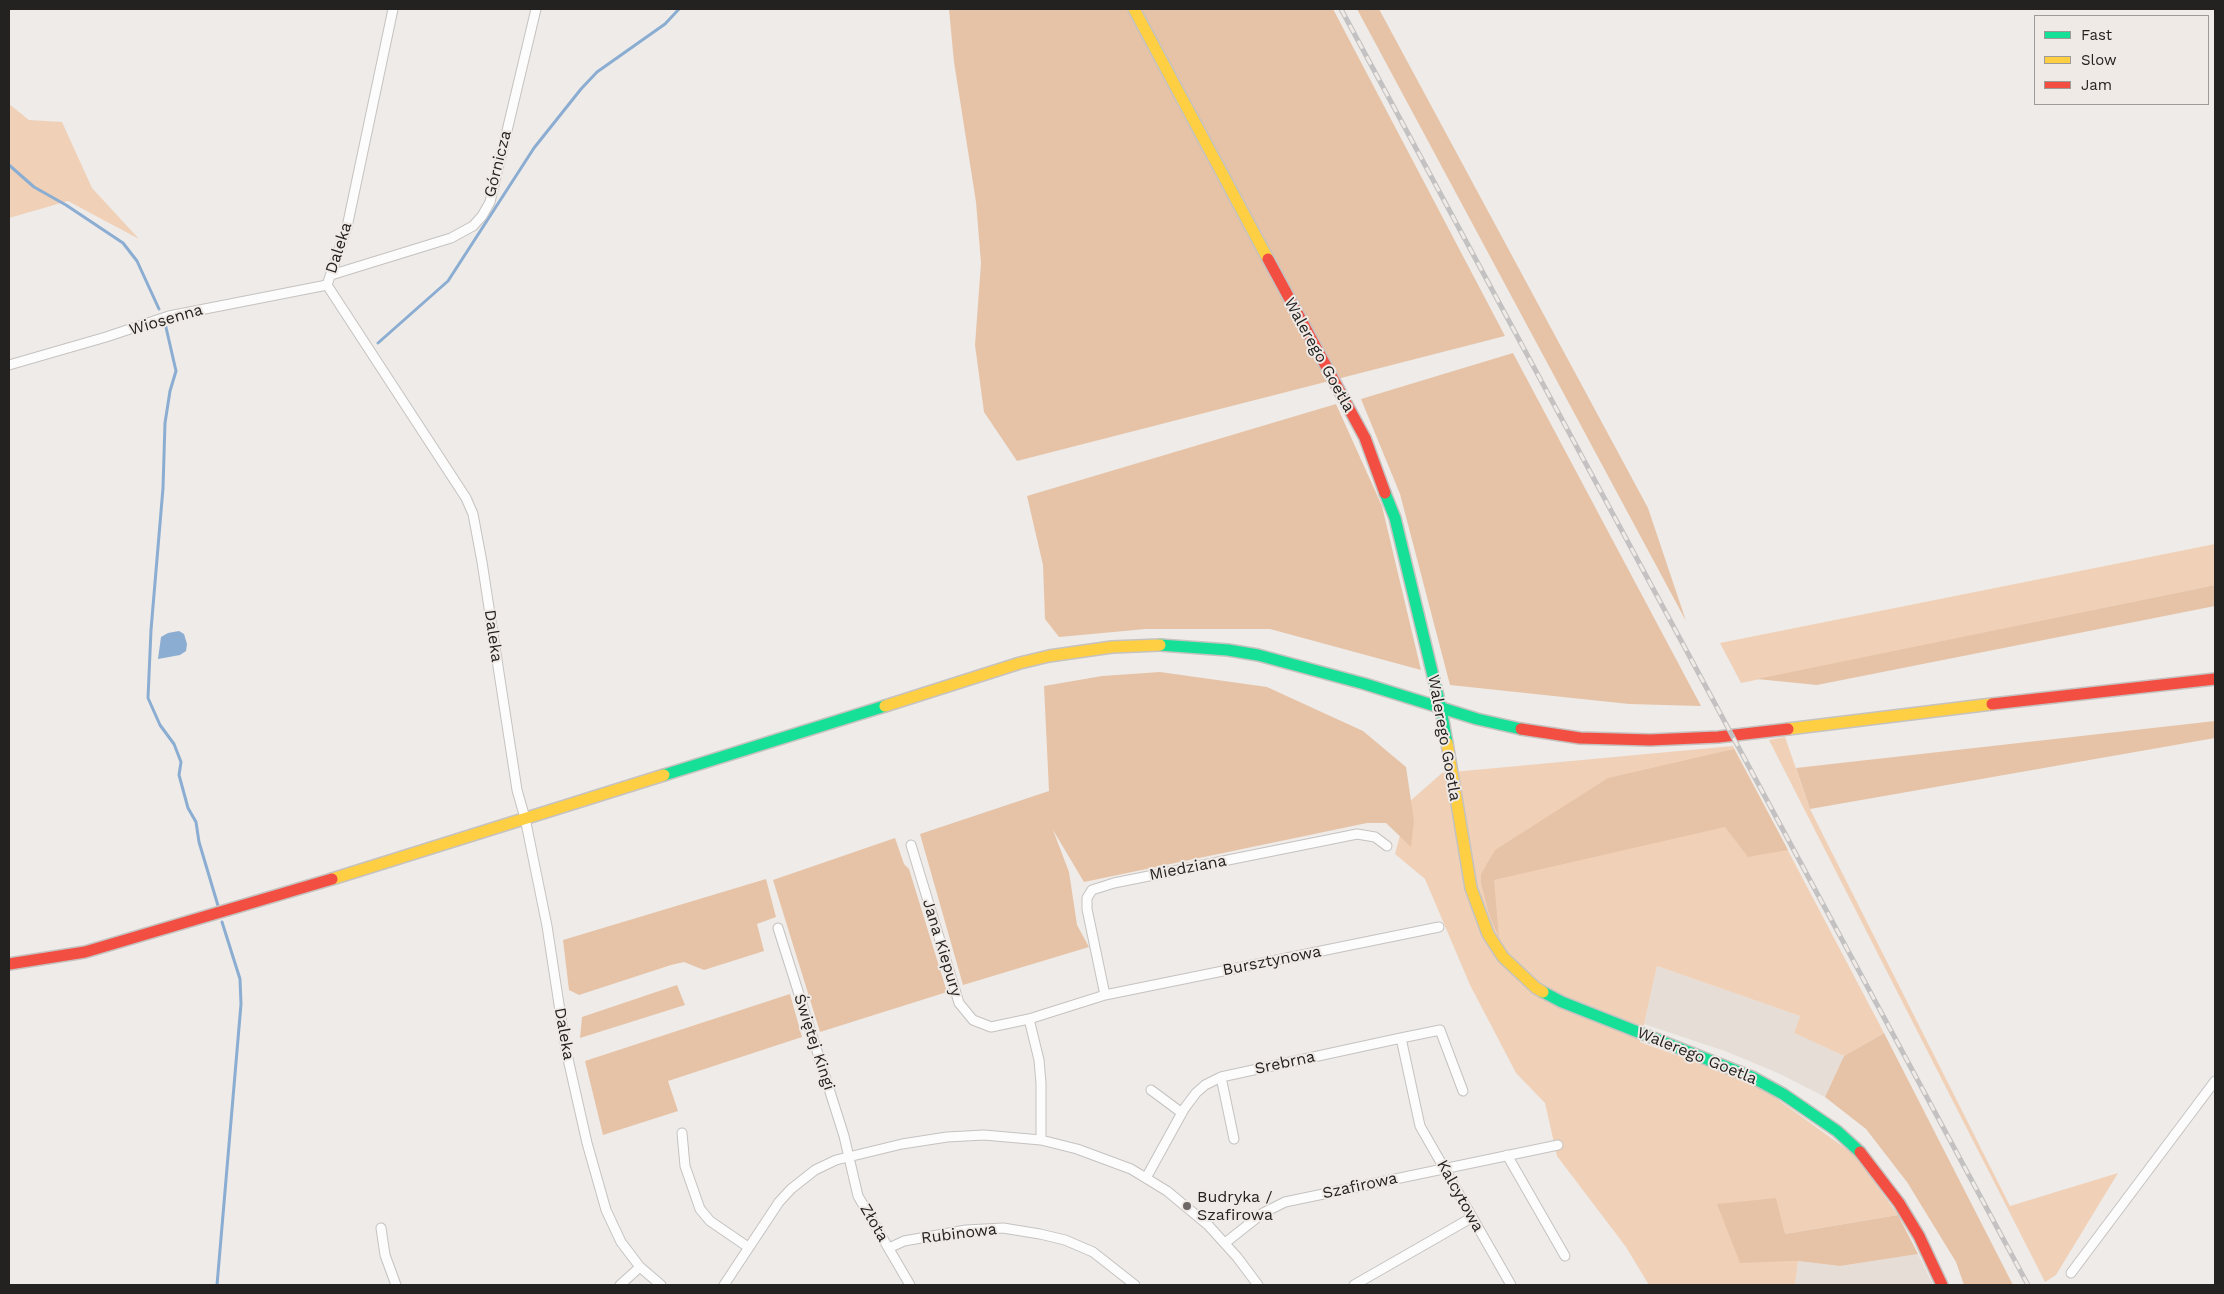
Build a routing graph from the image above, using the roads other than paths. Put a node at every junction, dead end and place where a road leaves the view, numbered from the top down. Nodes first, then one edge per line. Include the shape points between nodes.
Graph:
1 (393, 9) edge
2 (536, 9) edge
3 (1134, 9) edge
4 (331, 275) junction
5 (327, 284) junction
6 (9, 365) edge
7 (2215, 674) edge
8 (2215, 679) edge
9 (2186, 680) junction
10 (1441, 709) junction
11 (525, 818) junction
12 (910, 845) dead end
13 (1387, 846) dead end
14 (1439, 927) dead end
15 (778, 928) dead end
16 (9, 964) edge
17 (1105, 995) junction
18 (1029, 1019) junction
19 (1401, 1038) junction
20 (1221, 1077) junction
21 (2215, 1081) edge
22 (1151, 1090) dead end
23 (1464, 1091) dead end
24 (1182, 1112) junction
25 (682, 1133) dead end
26 (1041, 1140) junction
27 (1234, 1140) dead end
28 (1558, 1145) dead end
29 (1507, 1155) junction
30 (848, 1157) junction
31 (1445, 1168) junction
32 (1146, 1178) junction
33 (1471, 1218) junction
34 (381, 1228) dead end
35 (1225, 1243) junction
36 (748, 1247) junction
37 (889, 1248) junction
38 (1565, 1256) dead end
39 (640, 1267) junction
40 (2071, 1273) dead end
41 (396, 1285) edge
42 (620, 1285) edge
43 (661, 1285) edge
44 (724, 1285) edge
45 (910, 1285) edge
46 (1135, 1285) edge
47 (1258, 1285) edge
48 (1354, 1285) edge
49 (1511, 1285) edge
50 (1942, 1285) edge

1 - 4 street, Daleka via 347,227
2 - 4 street, Górnicza via 490,202 482,216 473,226 451,238
3 - 10 main road, Walerego Goetla via 1365,438 1395,518
4 - 5 street, Daleka
5 - 6 street, Wiosenna via 169,316 106,338
5 - 11 street, Daleka via 466,498 473,514 517,790
7 - 9 main road
8 - 9 main road
9 - 10 main road via 1718,737 1650,740 1552,735
10 - 11 main road via 1258,655 1161,645 1112,647 1020,663
10 - 50 main road, Walerego Goetla via 1471,888 1488,934 1503,956 1536,988 1562,1002 1752,1077 1830,1127 1858,1149 1877,1172 1920,1236
11 - 16 main road via 298,890 85,952
11 - 39 street, Daleka via 547,926 568,1059 587,1143 614,1228
12 - 18 street, Jana Kiepury via 959,1003 974,1020 991,1027
13 - 17 street, Miedziana via 1375,837 1357,834 1092,890 1087,898 1087,909
14 - 17 street, Bursztynowa
15 - 30 street, Świętej Kingi
17 - 18 street, Jana Kiepury
18 - 26 street via 1040,1067
19 - 20 street, Srebrna
19 - 23 street, Srebrna via 1440,1030
19 - 31 street, Kalcytowa via 1423,1132
20 - 24 street, Srebrna via 1196,1093
20 - 27 street
21 - 40 street
22 - 24 street
24 - 32 street, Srebrna
25 - 36 street via 685,1166 700,1209 710,1221
26 - 30 street via 984,1135 947,1136
26 - 32 street via 1103,1157
28 - 29 street, Szafirowa
29 - 31 street, Szafirowa
29 - 38 street
30 - 36 street via 815,1170 791,1189
30 - 37 street, Złota via 858,1196
31 - 33 street, Kalcytowa
31 - 35 street, Szafirowa via 1285,1202 1262,1213
32 - 35 street via 1187,1206
33 - 48 street
33 - 49 street, Kalcytowa
34 - 41 street via 385,1255
35 - 47 street
36 - 44 street
37 - 45 street, Złota
37 - 46 street, Rubinowa via 904,1241 966,1230 1002,1228 1065,1240 1093,1252
39 - 42 street
39 - 43 street, Daleka

